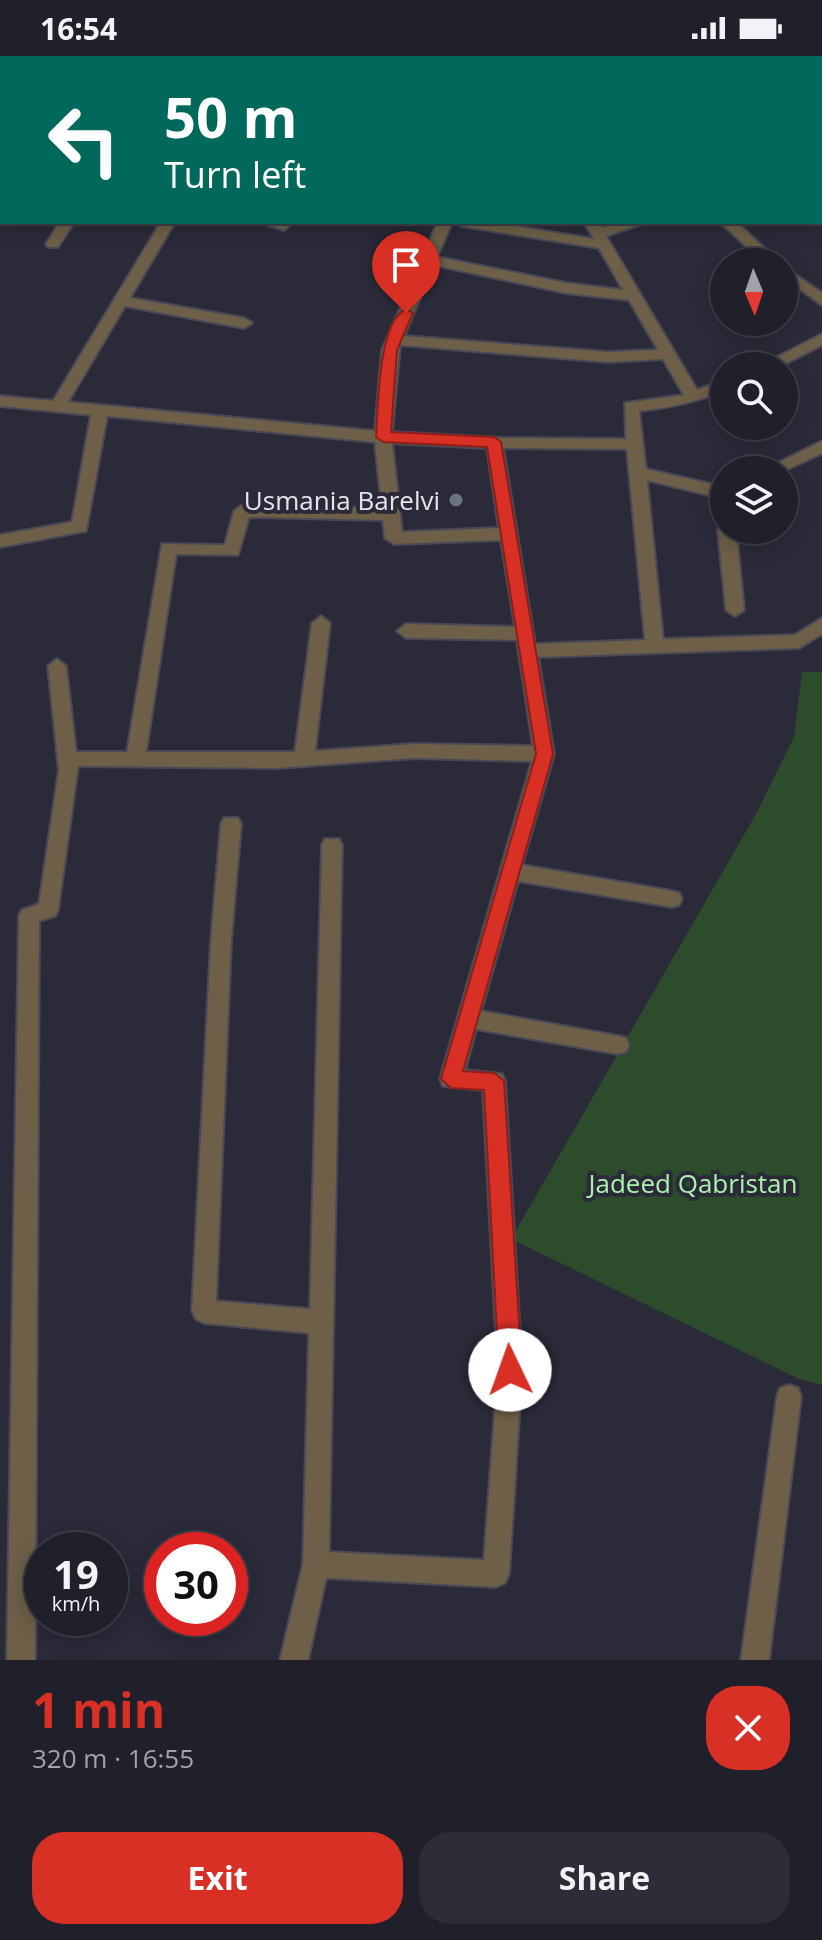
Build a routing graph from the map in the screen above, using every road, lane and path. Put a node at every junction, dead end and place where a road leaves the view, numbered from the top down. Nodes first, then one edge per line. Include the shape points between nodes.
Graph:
1 (66, 224) edge
2 (167, 224) edge
3 (444, 224) edge
4 (487, 224) edge
5 (632, 224) edge
6 (729, 224) edge
7 (598, 233) edge
8 (53, 244) dead end
9 (756, 248) edge
10 (428, 259) junction
11 (798, 282) edge
12 (634, 296) junction
13 (822, 300) edge
14 (121, 301) junction
15 (244, 323) dead end
16 (822, 339) edge
17 (394, 340) junction
18 (796, 352) edge
19 (667, 354) junction
20 (710, 390) edge
21 (693, 397) junction
22 (0, 401) edge
23 (58, 406) junction
24 (100, 410) junction
25 (383, 437) junction
26 (494, 442) junction
27 (636, 444) junction
28 (822, 446) edge
29 (798, 458) edge
30 (639, 473) junction
31 (710, 490) edge
32 (391, 514) junction
33 (508, 534) junction
34 (0, 541) edge
35 (728, 544) edge
36 (735, 610) dead end
37 (321, 623) dead end
38 (822, 625) edge
39 (406, 631) dead end
40 (526, 642) junction
41 (655, 646) junction
42 (57, 666) dead end
43 (544, 754) junction
44 (69, 759) junction
45 (304, 759) junction
46 (135, 760) junction
47 (231, 824) dead end
48 (332, 845) dead end
49 (510, 871) junction
50 (672, 899) dead end
51 (468, 1018) junction
52 (618, 1045) dead end
53 (322, 1322) junction
54 (789, 1397) dead end
55 (316, 1564) junction
56 (21, 1660) edge
57 (294, 1660) edge
58 (755, 1660) edge

1 - 8 street
2 - 14 street
3 - 10 street
4 - 7 street
5 - 7 street
6 - 9 street
7 - 12 street
10 - 12 street via 566,288
10 - 17 street
11 - 13 street
12 - 19 street
14 - 15 street
14 - 23 street
16 - 18 street
17 - 19 street via 608,357
17 - 25 street
19 - 21 street
20 - 21 street
21 - 27 street via 631,407
22 - 23 street
23 - 24 street
24 - 25 street
24 - 34 street via 80,527
25 - 26 street
25 - 32 street
26 - 27 street
26 - 33 street
27 - 30 street
28 - 29 street
30 - 31 street
30 - 41 street
32 - 33 street via 394,538
32 - 46 street via 242,511 232,551 168,548
33 - 40 street
35 - 36 street
37 - 45 street
38 - 41 street via 799,641
39 - 40 street
40 - 41 street
40 - 43 street
42 - 44 street
43 - 45 street via 414,751
43 - 49 street
44 - 46 street
44 - 56 street via 48,910 29,916
45 - 46 street
47 - 53 street via 204,1311
48 - 53 street
49 - 50 street
49 - 51 street
51 - 52 street
51 - 55 street via 451,1079 494,1081 510,1370 496,1574
53 - 55 street
54 - 58 street
55 - 57 street

